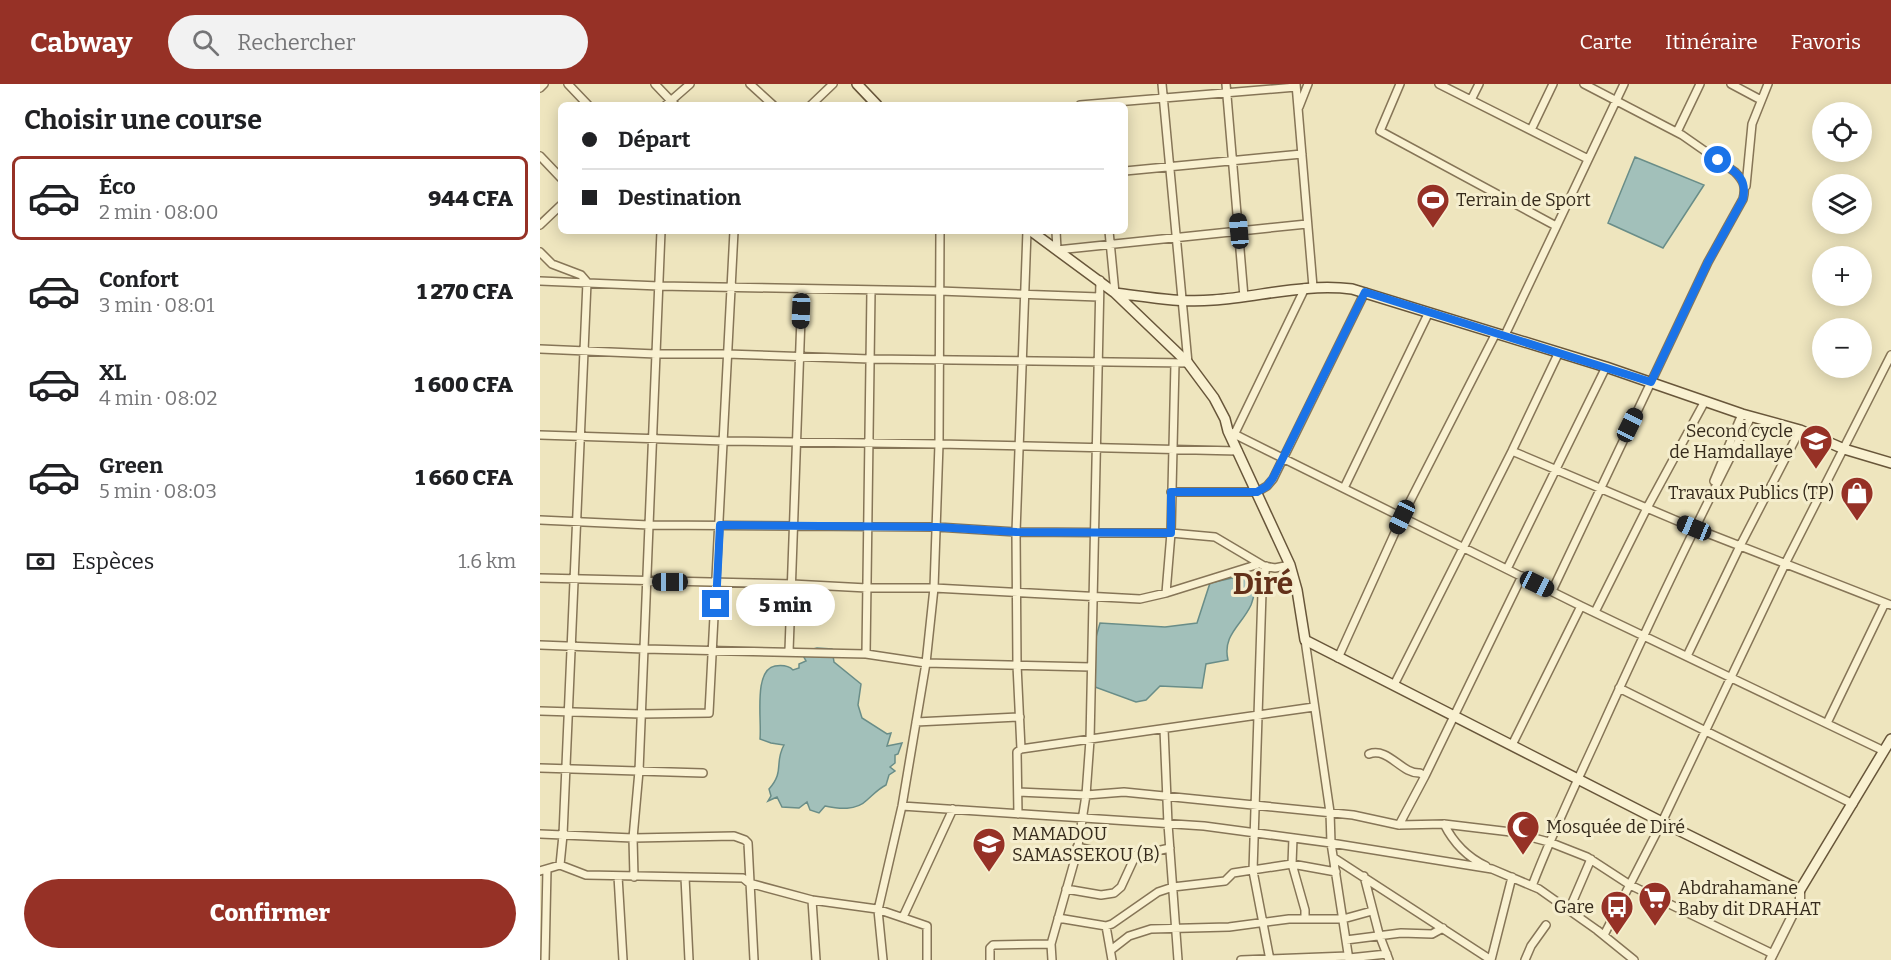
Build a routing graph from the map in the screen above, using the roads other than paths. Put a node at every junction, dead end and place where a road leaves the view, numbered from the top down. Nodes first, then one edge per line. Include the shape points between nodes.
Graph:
1 (544, 84) edge
2 (568, 84) edge
3 (656, 84) edge
4 (690, 84) edge
5 (750, 84) edge
6 (833, 84) edge
7 (857, 84) edge
8 (1162, 84) edge
9 (1226, 84) edge
10 (1308, 84) edge
11 (1400, 84) edge
12 (1439, 84) edge
13 (1479, 84) edge
14 (1554, 84) edge
15 (1584, 84) edge
16 (1624, 84) edge
17 (1700, 84) edge
18 (1731, 84) edge
19 (1768, 84) edge
20 (1296, 85) edge
21 (540, 88) edge
22 (1227, 92) junction
23 (1163, 98) junction
24 (1471, 100) junction
25 (1616, 100) junction
26 (1761, 100) junction
27 (585, 102) edge
28 (669, 102) edge
29 (672, 102) edge
30 (770, 102) edge
31 (814, 102) edge
32 (874, 102) edge
33 (1118, 102) edge
34 (1298, 109) junction
35 (1531, 130) junction
36 (1677, 132) junction
37 (1302, 154) junction
38 (540, 156) edge
39 (1588, 159) junction
40 (1233, 160) junction
41 (1170, 167) junction
42 (1128, 171) edge
43 (558, 175) edge
44 (1746, 189) junction
45 (558, 208) edge
46 (1307, 224) junction
47 (540, 225) edge
48 (1556, 226) junction
49 (1239, 231) junction
50 (661, 234) edge
51 (734, 234) edge
52 (940, 234) edge
53 (1029, 234) edge
54 (1033, 234) edge
55 (1056, 234) edge
56 (1109, 234) edge
57 (1176, 237) junction
58 (1110, 244) junction
59 (1057, 250) junction
60 (540, 252) edge
61 (1100, 280) junction
62 (540, 281) edge
63 (587, 282) junction
64 (659, 286) junction
65 (730, 287) junction
66 (1309, 288) junction
67 (802, 289) junction
68 (871, 291) junction
69 (939, 291) junction
70 (1365, 292) junction
71 (1115, 293) junction
72 (1025, 295) junction
73 (1099, 297) junction
74 (1244, 297) junction
75 (1182, 301) junction
76 (1429, 312) junction
77 (1501, 334) junction
78 (540, 350) edge
79 (583, 351) junction
80 (1559, 352) junction
81 (656, 354) junction
82 (727, 354) junction
83 (1891, 355) edge
84 (800, 357) junction
85 (939, 358) junction
86 (870, 359) junction
87 (1023, 361) junction
88 (1098, 362) junction
89 (1174, 363) junction
90 (1188, 363) junction
91 (1606, 366) junction
92 (1651, 382) junction
93 (1705, 401) junction
94 (1747, 415) junction
95 (1800, 430) junction
96 (1231, 432) junction
97 (540, 435) edge
98 (581, 436) junction
99 (652, 438) junction
100 (725, 441) junction
101 (797, 443) junction
102 (869, 444) junction
103 (939, 444) junction
104 (1020, 447) junction
105 (1096, 448) junction
106 (1844, 449) junction
107 (1172, 450) junction
108 (1238, 451) junction
109 (1512, 451) junction
110 (1284, 459) junction
111 (1891, 464) edge
112 (1555, 470) junction
113 (1344, 488) junction
114 (1599, 488) junction
115 (1171, 492) junction
116 (1257, 492) junction
117 (1707, 495) dead end
118 (1647, 508) junction
119 (1402, 517) junction
120 (540, 520) edge
121 (578, 522) junction
122 (649, 525) junction
123 (720, 525) junction
124 (794, 527) junction
125 (937, 527) junction
126 (868, 528) junction
127 (1694, 528) junction
128 (1094, 531) junction
129 (1016, 532) junction
130 (1171, 533) junction
131 (1740, 546) junction
132 (1464, 548) junction
133 (1785, 564) junction
134 (1262, 565) junction
135 (1290, 565) junction
136 (1507, 569) junction
137 (1522, 576) junction
138 (540, 578) edge
139 (575, 579) junction
140 (646, 582) junction
141 (717, 582) junction
142 (792, 584) junction
143 (867, 588) junction
144 (934, 588) junction
145 (1552, 591) junction
146 (1016, 592) junction
147 (1166, 593) junction
148 (1093, 596) junction
149 (1888, 604) edge
150 (1581, 606) junction
151 (1595, 612) junction
152 (1643, 635) junction
153 (1305, 640) junction
154 (540, 645) edge
155 (572, 646) junction
156 (644, 649) junction
157 (713, 649) junction
158 (789, 651) junction
159 (866, 654) junction
160 (1688, 656) junction
161 (1338, 658) junction
162 (926, 663) junction
163 (1017, 665) junction
164 (1091, 668) junction
165 (1731, 677) junction
166 (1394, 685) junction
167 (1619, 688) junction
168 (1314, 707) junction
169 (540, 711) edge
170 (569, 711) junction
171 (641, 714) junction
172 (1454, 715) junction
173 (1258, 716) junction
174 (1020, 717) junction
175 (916, 722) junction
176 (1827, 723) junction
177 (1164, 729) junction
178 (1706, 730) junction
179 (1891, 739) edge
180 (1090, 740) junction
181 (1512, 745) junction
182 (1021, 749) junction
183 (1884, 751) junction
184 (1370, 754) dead end
185 (540, 768) edge
186 (566, 768) junction
187 (639, 771) junction
188 (703, 773) dead end
189 (1425, 776) junction
190 (1578, 779) junction
191 (1018, 792) junction
192 (1086, 795) junction
193 (1166, 796) junction
194 (1853, 804) junction
195 (1256, 805) junction
196 (902, 806) junction
197 (953, 809) junction
198 (1330, 812) junction
199 (1018, 814) junction
200 (1082, 818) junction
201 (1662, 822) junction
202 (1168, 824) junction
203 (1444, 824) junction
204 (1399, 825) junction
205 (1255, 833) junction
206 (540, 834) edge
207 (564, 835) junction
208 (633, 838) junction
209 (1293, 838) junction
210 (1549, 842) junction
211 (1331, 843) junction
212 (1077, 847) junction
213 (1170, 848) junction
214 (1138, 855) junction
215 (1334, 858) junction
216 (1592, 859) junction
217 (1292, 864) junction
218 (560, 865) junction
219 (1492, 869) junction
220 (543, 870) edge
221 (1253, 871) junction
222 (1336, 872) junction
223 (618, 876) junction
224 (1364, 876) junction
225 (634, 877) junction
226 (685, 877) junction
227 (1512, 877) junction
228 (749, 883) junction
229 (1630, 885) junction
230 (1532, 886) junction
231 (1173, 887) junction
232 (1066, 889) junction
233 (1800, 890) junction
234 (812, 900) junction
235 (878, 910) junction
236 (1569, 910) junction
237 (1372, 911) junction
238 (903, 917) junction
239 (1058, 918) junction
240 (1305, 919) junction
241 (1342, 919) junction
242 (1262, 922) junction
243 (1546, 925) dead end
244 (1106, 926) junction
245 (1176, 928) junction
246 (1443, 928) junction
247 (1379, 934) junction
248 (1604, 935) junction
249 (1346, 940) junction
250 (1051, 944) junction
251 (1111, 950) junction
252 (1388, 957) edge
253 (1771, 957) edge
254 (1348, 958) edge
255 (1270, 959) edge
256 (545, 960) edge
257 (623, 960) edge
258 (689, 960) edge
259 (754, 960) edge
260 (816, 960) edge
261 (883, 960) edge
262 (927, 960) edge
263 (990, 960) edge
264 (1052, 960) edge
265 (1112, 960) edge
266 (1178, 960) edge
267 (1241, 960) edge
268 (1491, 960) edge
269 (1525, 960) edge
270 (1634, 960) edge

1 - 21 street
2 - 27 street
3 - 28 street
4 - 29 street
5 - 30 street
6 - 31 street
7 - 32 main road
8 - 23 street
9 - 22 street
10 - 34 street
11 - 48 street via 1380,131
12 - 24 street
13 - 24 street
14 - 35 street
15 - 25 street
16 - 25 street
17 - 36 street
18 - 26 street
19 - 26 street
20 - 22 street
20 - 34 street
22 - 23 street
22 - 40 street
23 - 33 street
23 - 41 street
24 - 35 street
25 - 36 street
25 - 39 street
26 - 44 street via 1750,131
34 - 37 street
35 - 39 street
36 - 44 street via 1735,172
37 - 40 street
37 - 46 street
38 - 43 street
39 - 48 street
40 - 41 street
40 - 49 street
41 - 42 street
41 - 57 street
44 - 92 street
45 - 47 street
46 - 49 street
46 - 66 street
48 - 77 street
49 - 57 street
49 - 74 street
50 - 64 street
51 - 65 street
52 - 69 street
53 - 72 street
54 - 59 main road
55 - 59 street
56 - 58 street
57 - 58 street
57 - 75 street
58 - 59 street
58 - 71 street
59 - 61 main road
60 - 63 street via 552,264 581,275
61 - 71 main road
61 - 73 street
62 - 63 street
63 - 64 street
63 - 79 street
64 - 65 street
64 - 81 street
65 - 67 street
65 - 82 street
66 - 70 main road via 1341,287
66 - 74 main road
66 - 96 street
67 - 68 street
67 - 84 street
68 - 69 street
68 - 86 street
69 - 72 street
69 - 85 street
70 - 76 main road
70 - 110 street
71 - 75 main road
71 - 90 main road
72 - 73 street
72 - 87 street
73 - 88 street
74 - 75 main road
75 - 90 street
76 - 77 main road
76 - 113 street
77 - 80 main road
77 - 119 street
78 - 79 street
79 - 81 street
79 - 98 street
80 - 91 main road
80 - 109 street
81 - 82 street
81 - 99 street
82 - 84 street
82 - 100 street
83 - 106 street
84 - 86 street
84 - 101 street
85 - 86 street
85 - 87 street
85 - 103 street
86 - 102 street
87 - 88 street
87 - 104 street
88 - 89 street
88 - 105 street
89 - 90 street
89 - 107 street
90 - 96 main road via 1214,398
91 - 92 main road
91 - 112 street
92 - 93 main road
92 - 114 street
93 - 94 main road
93 - 118 street
94 - 95 main road
94 - 117 street
94 - 127 street
95 - 106 main road
95 - 131 street
96 - 108 main road
96 - 110 street
97 - 98 street
98 - 99 street
98 - 121 street
99 - 100 street
99 - 122 street
100 - 101 street
100 - 123 street
101 - 102 street
101 - 124 street
102 - 103 street
102 - 126 street
103 - 104 street
103 - 125 street
104 - 105 street
104 - 129 street
105 - 107 street
105 - 128 street
106 - 111 main road
106 - 133 street
107 - 108 street
107 - 115 street
108 - 116 main road
109 - 112 street
109 - 132 street
110 - 113 street
110 - 116 street via 1267,486
112 - 114 street
112 - 136 street
113 - 119 street
114 - 118 street
114 - 145 street
115 - 116 street
115 - 130 street
116 - 135 main road
118 - 127 street
118 - 151 street
119 - 132 street
119 - 161 street
120 - 121 street
121 - 122 street
121 - 139 street
122 - 123 street
122 - 140 street
123 - 124 street
123 - 141 street
124 - 126 street
124 - 142 street
125 - 126 street
125 - 129 street
125 - 144 street
126 - 143 street
127 - 131 street
127 - 152 street
128 - 129 street
128 - 130 street
128 - 148 street
129 - 146 street
130 - 134 street via 1215,537
130 - 147 street
131 - 133 street
131 - 160 street
132 - 136 street
132 - 166 street
133 - 149 street
133 - 165 street
134 - 135 street
134 - 147 street
134 - 173 street
135 - 153 main road
136 - 137 street
137 - 145 street
137 - 172 street
138 - 139 street
139 - 140 street
139 - 155 street
140 - 141 street
140 - 156 street
141 - 142 street
141 - 157 street
142 - 143 street
142 - 158 street
143 - 144 street
143 - 159 street
144 - 146 street
144 - 162 street
145 - 150 street
146 - 148 street
146 - 163 street
147 - 148 street via 1140,599
148 - 164 street
149 - 176 street
150 - 151 street
150 - 181 street
151 - 152 street
152 - 160 street
152 - 167 street
153 - 161 main road
153 - 168 street
154 - 155 street
155 - 156 street
155 - 170 street
156 - 157 street
156 - 171 street
157 - 158 street
157 - 171 street via 709,713
158 - 159 street
159 - 162 street
160 - 165 street
161 - 166 main road
162 - 163 street
162 - 175 street
163 - 164 street
163 - 174 street
164 - 180 street
165 - 176 street
165 - 178 street
166 - 172 main road
167 - 178 street
167 - 190 street
168 - 173 street
168 - 198 street
169 - 170 street
170 - 171 street
170 - 186 street
171 - 187 street
172 - 181 main road
172 - 189 street
173 - 177 street
173 - 195 street
174 - 175 street
174 - 182 street
175 - 196 street
176 - 183 street
177 - 180 street
177 - 193 street
178 - 194 street
178 - 201 street
179 - 183 main road
180 - 182 street
180 - 192 street
181 - 190 main road
182 - 191 street via 1017,752
183 - 194 main road
184 - 189 street via 1384,754
185 - 186 street
186 - 187 street
186 - 207 street
187 - 188 street
187 - 208 street
189 - 204 street
190 - 201 main road
190 - 210 street
191 - 192 street
191 - 199 street
192 - 193 street via 1124,792
192 - 200 street
193 - 195 street
193 - 202 street
194 - 233 main road
195 - 198 street
195 - 205 street
196 - 197 street
196 - 235 street
197 - 199 street
197 - 238 street
198 - 204 street
198 - 211 street
199 - 200 street
200 - 202 street
200 - 212 street
201 - 229 street
201 - 233 main road
202 - 205 street
202 - 213 street
203 - 204 street
203 - 210 street via 1510,832
203 - 219 street via 1464,851
205 - 209 street
205 - 221 street
206 - 207 street
207 - 208 street
207 - 218 street
208 - 225 street
208 - 228 street via 734,836 745,840
209 - 211 street
209 - 217 street
210 - 216 street
210 - 230 street
211 - 215 street
211 - 219 street
212 - 214 street
212 - 232 street
213 - 214 street
213 - 231 street
214 - 232 street via 1114,893 1101,895
215 - 222 street
215 - 224 street
216 - 229 street
216 - 236 street
217 - 221 street
217 - 222 street
217 - 240 street
218 - 220 street
218 - 223 street via 586,875
219 - 227 street
220 - 256 street
221 - 231 street via 1233,873 1225,881
221 - 242 street
222 - 241 street
223 - 225 street
223 - 257 street
224 - 237 street
224 - 246 street
225 - 226 street
226 - 228 street via 743,878
226 - 258 street
227 - 230 street
227 - 268 street
228 - 234 street
228 - 259 street
229 - 248 street
229 - 253 street
230 - 236 street
231 - 244 street via 1158,892
231 - 245 street
232 - 239 street
233 - 253 street via 1800,900
234 - 235 street
234 - 260 street
235 - 238 street
235 - 261 street
236 - 248 street
237 - 241 street
237 - 247 street
238 - 262 street via 927,926
239 - 244 street
239 - 250 street
240 - 241 street
240 - 242 street
241 - 249 street
242 - 245 street
242 - 255 street
243 - 269 street
244 - 251 street
245 - 251 street via 1151,929 1129,936
245 - 266 street
246 - 247 street via 1432,934
246 - 268 street
247 - 249 street
247 - 252 street
248 - 270 street
249 - 254 street
250 - 263 street via 993,945
250 - 264 street
251 - 265 street
252 - 254 street
254 - 255 street
255 - 267 street

